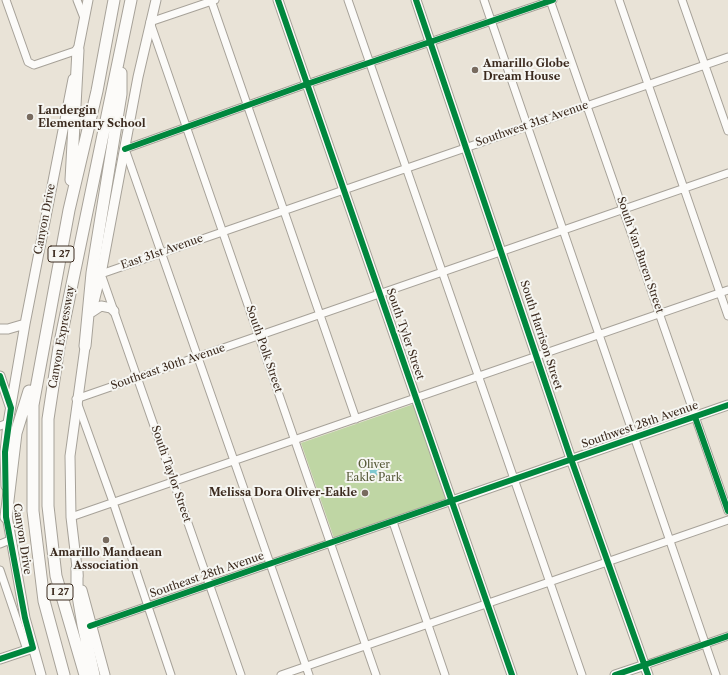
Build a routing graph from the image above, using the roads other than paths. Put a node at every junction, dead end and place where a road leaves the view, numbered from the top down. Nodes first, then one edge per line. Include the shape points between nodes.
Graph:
1 (6, 0) edge
2 (78, 0) edge
3 (88, 0) edge
4 (114, 0) edge
5 (131, 0) edge
6 (156, 0) edge
7 (212, 0) edge
8 (278, 0) edge
9 (348, 0) edge
10 (416, 0) edge
11 (484, 0) edge
12 (551, 0) edge
13 (620, 0) edge
14 (682, 0) edge
15 (84, 18) junction
16 (491, 21) junction
17 (150, 22) junction
18 (122, 41) junction
19 (431, 42) junction
20 (78, 50) junction
21 (728, 57) edge
22 (370, 63) junction
23 (705, 65) junction
24 (307, 84) junction
25 (648, 84) junction
26 (248, 105) junction
27 (588, 105) junction
28 (528, 126) junction
29 (187, 127) junction
30 (728, 131) edge
31 (467, 147) junction
32 (125, 149) junction
33 (405, 168) junction
34 (728, 173) edge
35 (685, 187) junction
36 (344, 189) junction
37 (624, 208) junction
38 (69, 210) junction
39 (284, 210) junction
40 (563, 230) junction
41 (222, 231) junction
42 (502, 251) junction
43 (162, 252) junction
44 (442, 272) junction
45 (101, 274) junction
46 (728, 290) edge
47 (381, 293) junction
48 (720, 293) junction
49 (114, 311) junction
50 (92, 312) junction
51 (320, 314) junction
52 (660, 314) junction
53 (728, 316) edge
54 (24, 324) junction
55 (0, 329) edge
56 (599, 335) junction
57 (259, 336) junction
58 (85, 346) junction
59 (43, 347) junction
60 (537, 356) junction
61 (198, 357) junction
62 (0, 376) edge
63 (478, 376) junction
64 (136, 378) junction
65 (416, 398) junction
66 (76, 399) junction
67 (728, 406) edge
68 (11, 408) junction
69 (695, 417) junction
70 (356, 419) junction
71 (4, 425) edge
72 (635, 437) junction
73 (296, 440) junction
74 (571, 459) junction
75 (234, 462) junction
76 (514, 479) junction
77 (173, 482) junction
78 (452, 501) junction
79 (114, 502) junction
80 (728, 511) edge
81 (6, 517) junction
82 (71, 517) junction
83 (728, 520) edge
84 (392, 522) junction
85 (671, 539) junction
86 (10, 540) junction
87 (331, 543) junction
88 (0, 544) edge
89 (607, 561) junction
90 (271, 564) junction
91 (77, 569) junction
92 (0, 570) edge
93 (550, 582) junction
94 (210, 586) junction
95 (487, 604) junction
96 (147, 606) junction
97 (428, 624) junction
98 (90, 626) junction
99 (728, 636) edge
100 (706, 644) junction
101 (366, 645) junction
102 (30, 649) junction
103 (0, 659) edge
104 (645, 665) junction
105 (306, 666) junction
106 (42, 675) edge
107 (64, 675) edge
108 (85, 675) edge
109 (94, 675) edge
110 (105, 675) edge
111 (171, 675) edge
112 (241, 675) edge
113 (281, 675) edge
114 (309, 675) edge
115 (376, 675) edge
116 (445, 675) edge
117 (512, 675) edge
118 (582, 675) edge
119 (616, 675) edge
120 (648, 675) edge
121 (716, 675) edge

1 - 20 street via 28,62 34,65
2 - 15 street
3 - 15 main road, Canyon Drive
4 - 38 highway, Canyon Expressway / I 27
5 - 18 highway, Canyon Expressway / I 27
6 - 17 main road
7 - 17 street
7 - 26 street
8 - 24 main road, South Tyler Street
9 - 22 street
10 - 19 main road, South Harrison Street
11 - 16 street
12 - 16 street
12 - 27 street, South Van Buren Street
13 - 25 street
14 - 23 street
15 - 20 main road, Canyon Drive
16 - 19 street
16 - 28 street
17 - 29 street, South Polk Street
17 - 32 main road
18 - 58 highway via 121,94 92,273
18 - 108 highway, Canyon Expressway / I 27 via 59,347 48,419 48,506 56,576
19 - 22 street
19 - 31 main road, South Harrison Street
20 - 38 highway
20 - 54 main road, Canyon Drive
21 - 23 street, Southwest 31st Avenue
22 - 24 street
22 - 33 street
23 - 25 street, Southwest 31st Avenue
23 - 30 street
24 - 26 street
24 - 36 main road, South Tyler Street
25 - 27 street, Southwest 31st Avenue
25 - 35 street
26 - 29 street
26 - 39 street
27 - 28 street, Southwest 31st Avenue
27 - 37 street, South Van Buren Street
28 - 31 street, Southwest 31st Avenue
28 - 40 street
29 - 32 street
29 - 41 street, South Polk Street
31 - 33 street, Southwest 31st Avenue
31 - 42 main road, South Harrison Street
32 - 43 street
32 - 45 main road
33 - 36 street, Southwest 31st Avenue
33 - 44 street
34 - 35 street, Southeast 30th Avenue
35 - 37 street, Southeast 30th Avenue
35 - 48 street
36 - 39 street, Southwest 31st Avenue
36 - 47 main road, South Tyler Street
37 - 40 street, Southeast 30th Avenue
37 - 52 street, South Van Buren Street
38 - 59 highway, Canyon Expressway / I 27
39 - 41 street, Southwest 31st Avenue
39 - 51 street
40 - 42 street, Southeast 30th Avenue
40 - 56 street
41 - 43 street, East 31st Avenue
41 - 57 street, South Polk Street
42 - 44 street, Southeast 30th Avenue
42 - 60 main road, South Harrison Street
43 - 45 street, East 31st Avenue
43 - 61 street
44 - 47 street, Southeast 30th Avenue
44 - 63 street
45 - 49 street, South Taylor Street
45 - 50 main road
46 - 48 street
47 - 51 street, Southeast 30th Avenue
47 - 65 main road, South Tyler Street
48 - 52 street
48 - 53 street
49 - 50 main road via 101,306
49 - 64 street, South Taylor Street
50 - 58 main road
51 - 57 street, Southeast 30th Avenue
51 - 70 street
52 - 56 street
52 - 69 street, South Van Buren Street
54 - 55 main road
54 - 68 main road, Canyon Drive
56 - 60 street
56 - 72 street
57 - 61 street, Southeast 30th Avenue
57 - 73 street, South Polk Street
58 - 66 main road
59 - 81 highway via 16,433
59 - 107 highway, Canyon Expressway / I 27 via 32,405 33,511 44,601
60 - 63 street
60 - 74 main road, South Harrison Street
61 - 64 street, Southeast 30th Avenue
61 - 75 street
62 - 68 main road
63 - 65 street
63 - 76 street
64 - 66 street, Southeast 30th Avenue
64 - 77 street, South Taylor Street
65 - 70 street
65 - 78 main road, South Tyler Street
66 - 79 street
66 - 82 main road via 70,456
67 - 69 main road, Southwest 28th Avenue
68 - 71 main road, Canyon Drive
69 - 72 main road, Southwest 28th Avenue
69 - 80 street, South Van Buren Street
70 - 73 street
71 - 81 main road, Canyon Drive
72 - 74 main road, Southwest 28th Avenue
72 - 85 street
73 - 75 street
73 - 87 street, South Polk Street
74 - 76 main road, Southwest 28th Avenue
74 - 89 main road, South Harrison Street
75 - 77 street
75 - 90 street
76 - 78 main road, Southwest 28th Avenue
76 - 93 street
77 - 79 street
77 - 94 street, South Taylor Street
78 - 84 street, Southwest 28th Avenue
78 - 95 main road, South Tyler Street
79 - 82 street
79 - 96 street
81 - 86 main road, Canyon Drive
82 - 91 main road
83 - 85 street
84 - 87 street, Southwest 28th Avenue
84 - 97 street
85 - 89 street
85 - 100 street
86 - 88 street
86 - 102 main road, Canyon Drive
87 - 90 street, Southeast 28th Avenue
87 - 101 street, South Polk Street
89 - 93 street
89 - 104 main road, South Harrison Street
90 - 94 street, Southeast 28th Avenue
90 - 105 street
91 - 98 main road
91 - 109 highway via 82,624
92 - 102 street
93 - 95 street
93 - 118 street
94 - 96 street, Southeast 28th Avenue
94 - 112 street, South Taylor Street
95 - 97 street
95 - 117 main road, South Tyler Street
96 - 98 street, Southeast 28th Avenue
96 - 111 street
97 - 101 street
97 - 116 street
98 - 110 main road
99 - 100 street
100 - 104 street
100 - 121 street
101 - 105 street
101 - 115 street, South Polk Street
102 - 103 main road
102 - 106 main road, Canyon Drive
104 - 119 main road
104 - 120 main road, South Harrison Street
105 - 113 street
105 - 114 street

